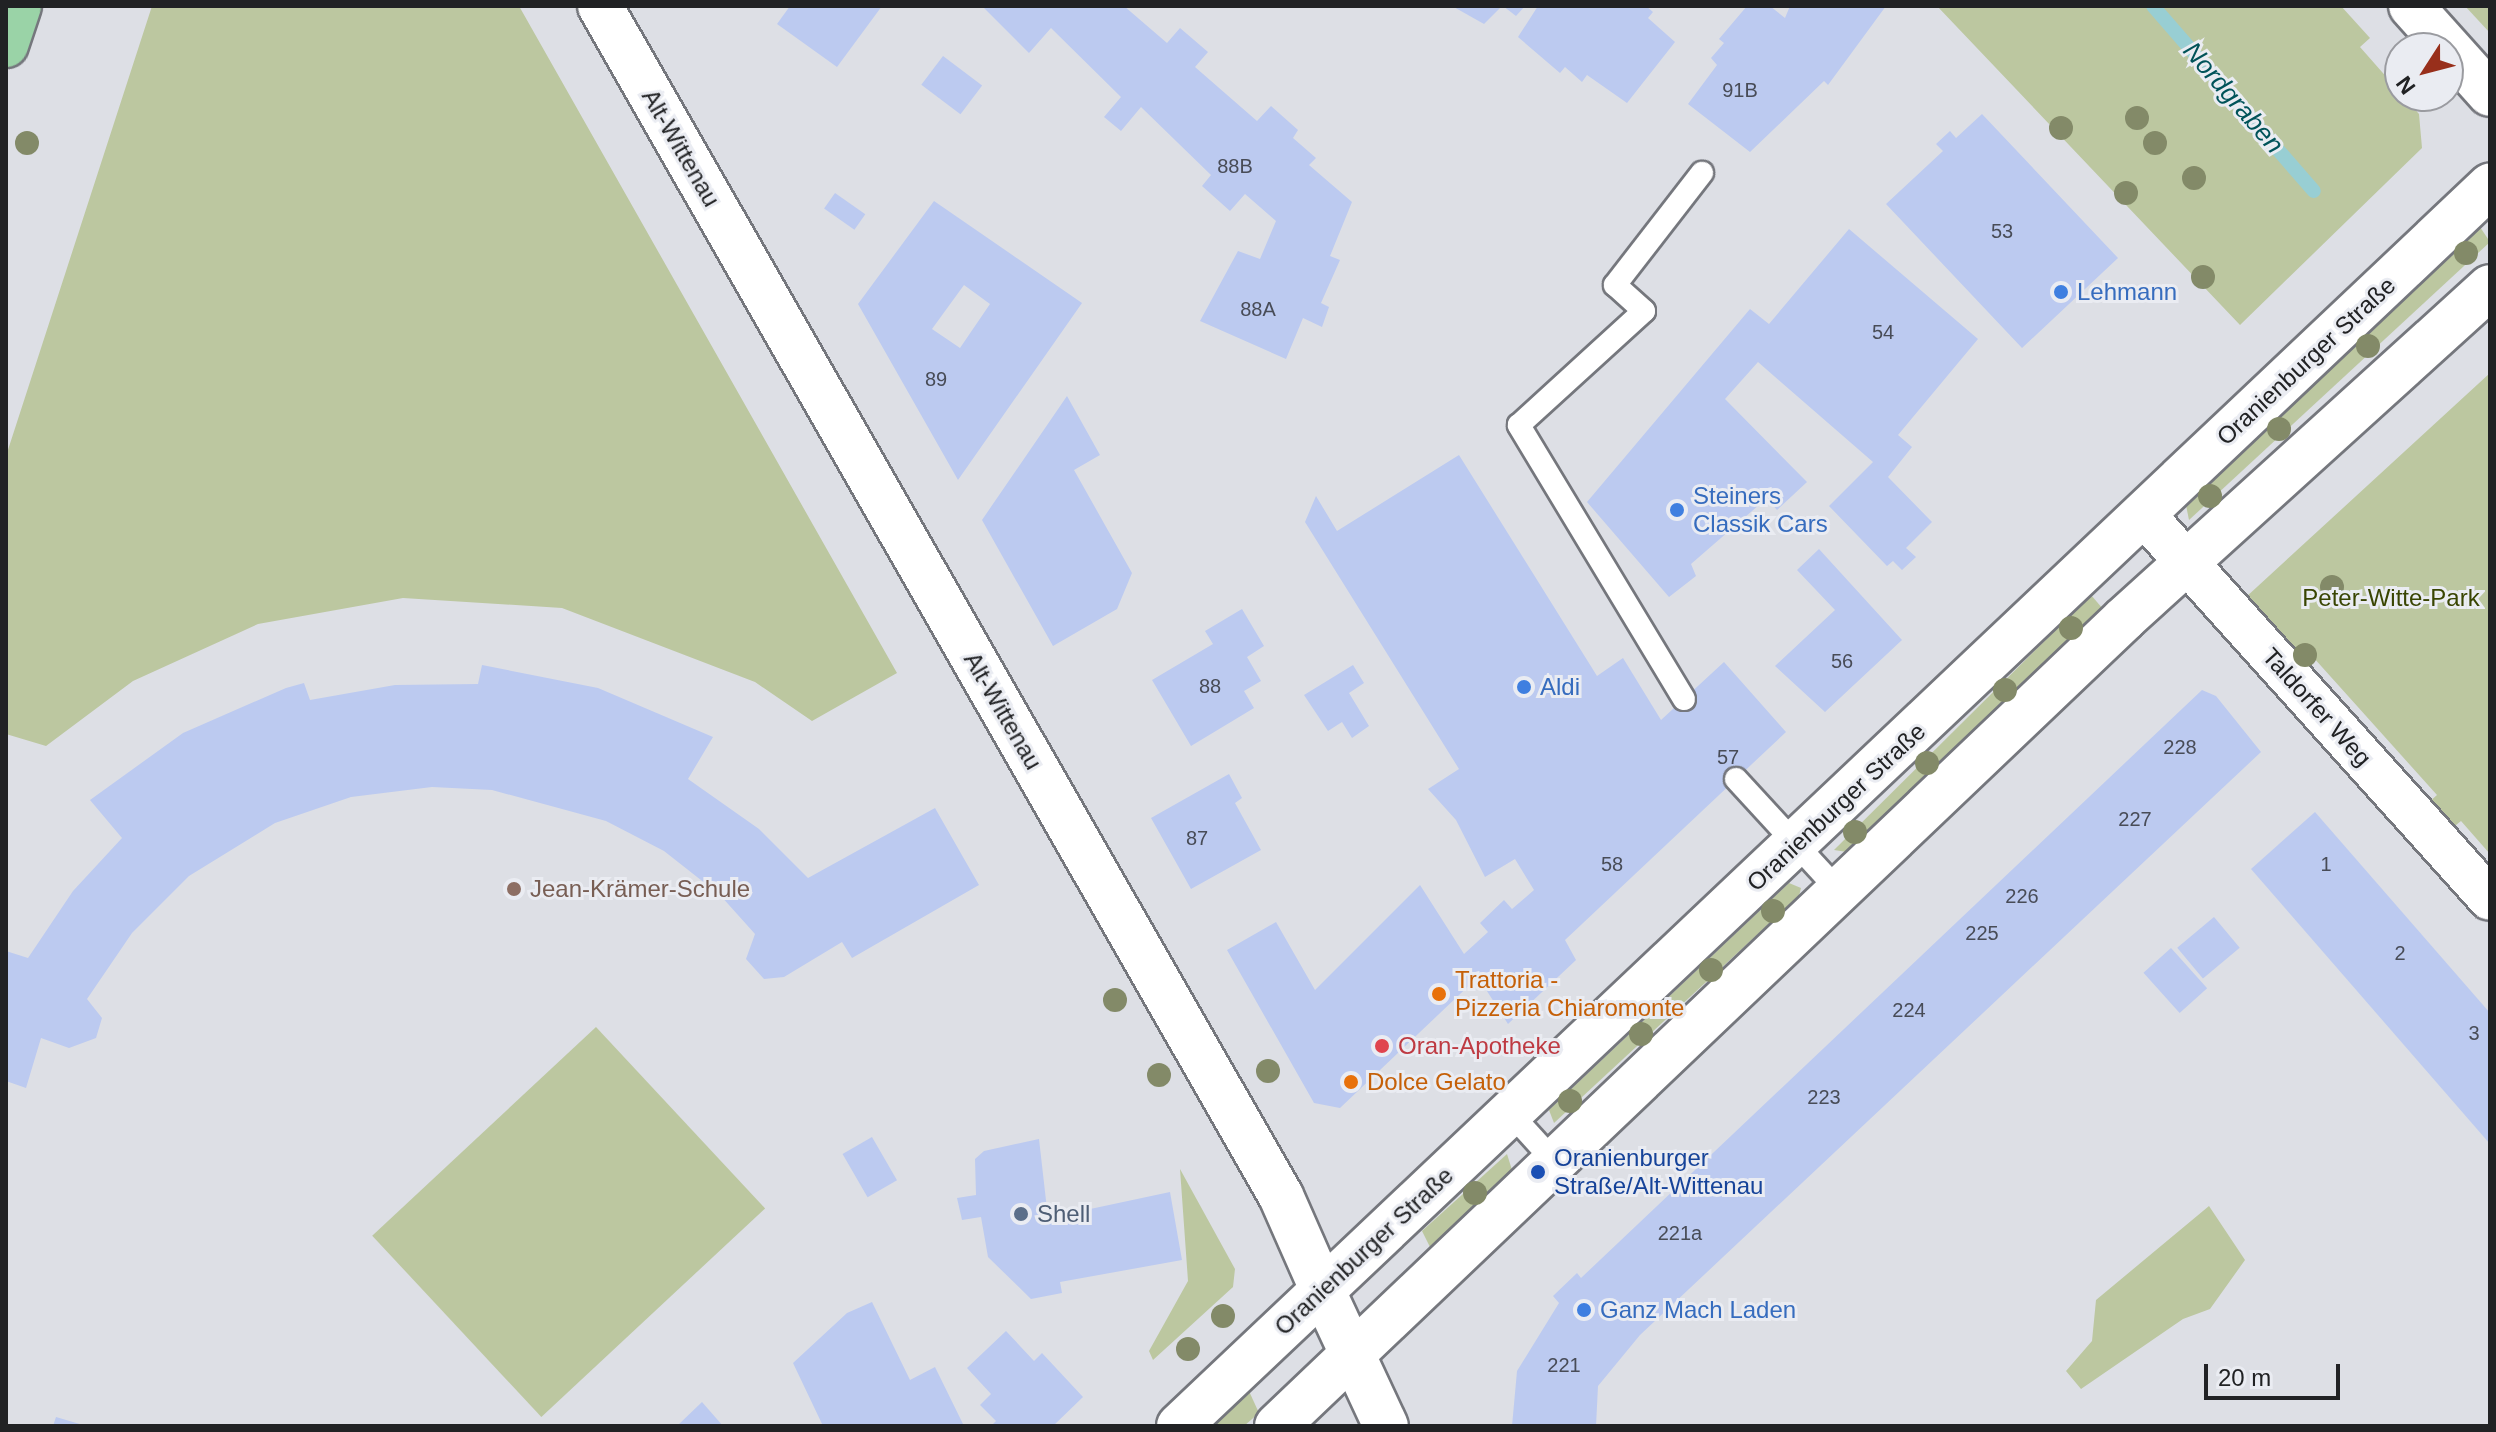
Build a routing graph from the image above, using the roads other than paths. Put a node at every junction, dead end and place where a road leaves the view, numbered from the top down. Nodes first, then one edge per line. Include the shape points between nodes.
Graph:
1 (19, 6) edge
2 (600, 6) edge
3 (2411, 6) edge
4 (6, 45) edge
5 (2490, 94) edge
6 (1702, 173) dead end
7 (2490, 186) edge
8 (2490, 287) edge
9 (2145, 516) junction
10 (2190, 566) junction
11 (1684, 699) dead end
12 (1736, 779) dead end
13 (1796, 845) junction
14 (1837, 889) junction
15 (2490, 899) edge
16 (1512, 1115) junction
17 (1552, 1159) junction
18 (1322, 1289) junction
19 (1352, 1352) junction
20 (1179, 1426) edge
21 (1277, 1426) edge
22 (1386, 1426) edge

1 - 4 main road
2 - 18 main road, Alt-Wittenau via 1281,1196
3 - 5 main road
6 - 11 lane via 1615,285 1644,311 1519,425
7 - 9 main road, Oranienburger Straße
8 - 10 main road
9 - 10 street, Taldorfer Weg
9 - 13 main road, Oranienburger Straße
10 - 14 main road
10 - 15 street, Taldorfer Weg
12 - 13 lane
13 - 14 lane
13 - 16 main road, Oranienburger Straße
14 - 17 main road
16 - 17 lane
16 - 18 main road, Oranienburger Straße
17 - 19 main road
18 - 19 main road, Alt-Wittenau
18 - 20 main road, Oranienburger Straße
19 - 21 main road
19 - 22 main road, Alt-Wittenau

